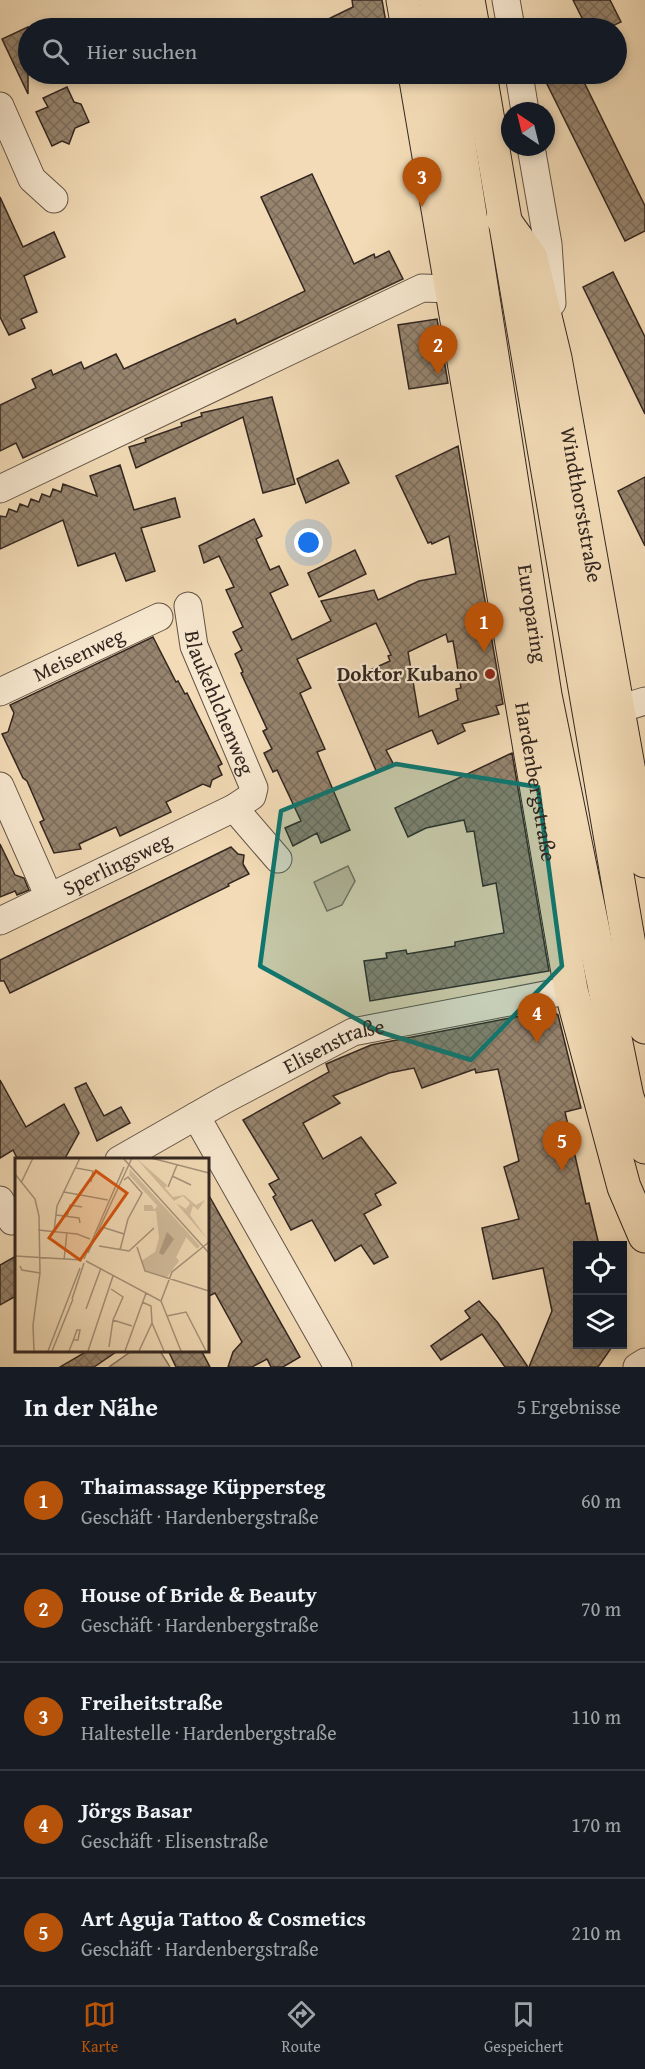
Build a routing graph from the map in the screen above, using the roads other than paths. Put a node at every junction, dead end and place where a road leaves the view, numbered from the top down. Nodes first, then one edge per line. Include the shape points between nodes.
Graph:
1 (403, 0) edge
2 (436, 0) edge
3 (468, 0) edge
4 (506, 0) edge
5 (406, 18) edge
6 (439, 18) edge
7 (471, 18) edge
8 (509, 18) edge
9 (417, 84) edge
10 (450, 84) edge
11 (482, 84) edge
12 (521, 84) edge
13 (524, 102) edge
14 (0, 106) edge
15 (533, 156) edge
16 (54, 199) dead end
17 (503, 219) junction
18 (451, 289) junction
19 (555, 358) junction
20 (0, 489) edge
21 (188, 606) dead end
22 (159, 617) dead end
23 (0, 692) edge
24 (632, 705) edge
25 (0, 786) edge
26 (243, 802) junction
27 (278, 859) dead end
28 (645, 861) edge
29 (49, 897) junction
30 (0, 921) edge
31 (571, 990) junction
32 (645, 1027) edge
33 (196, 1116) junction
34 (645, 1147) edge
35 (122, 1158) edge
36 (645, 1236) edge
37 (645, 1362) edge
38 (338, 1367) edge
39 (637, 1367) edge

1 - 5 main road
2 - 6 main road
3 - 7 main road
4 - 8 street
9 - 18 main road, Hardenbergstraße
10 - 34 main road, Europaring via 545,695 627,1097
11 - 17 main road, Europaring
12 - 13 street
14 - 16 street via 32,179
15 - 19 street, Windthorststraße via 549,254
17 - 19 main road via 531,258
17 - 32 main road, Europaring
18 - 20 street via 422,288
18 - 31 main road, Hardenbergstraße
19 - 24 main road, Windthorststraße
21 - 26 street, Blaukehlchenweg via 194,646 254,788
22 - 23 street, Meisenweg
24 - 28 main road, Windthorststraße
25 - 29 street
26 - 27 street
26 - 29 street, Sperlingsweg
29 - 30 street, Sperlingsweg
31 - 33 street, Elisenstraße via 354,1032
31 - 36 main road, Hardenbergstraße via 624,1187
33 - 35 street, Elisenstraße
33 - 38 street
37 - 39 street

